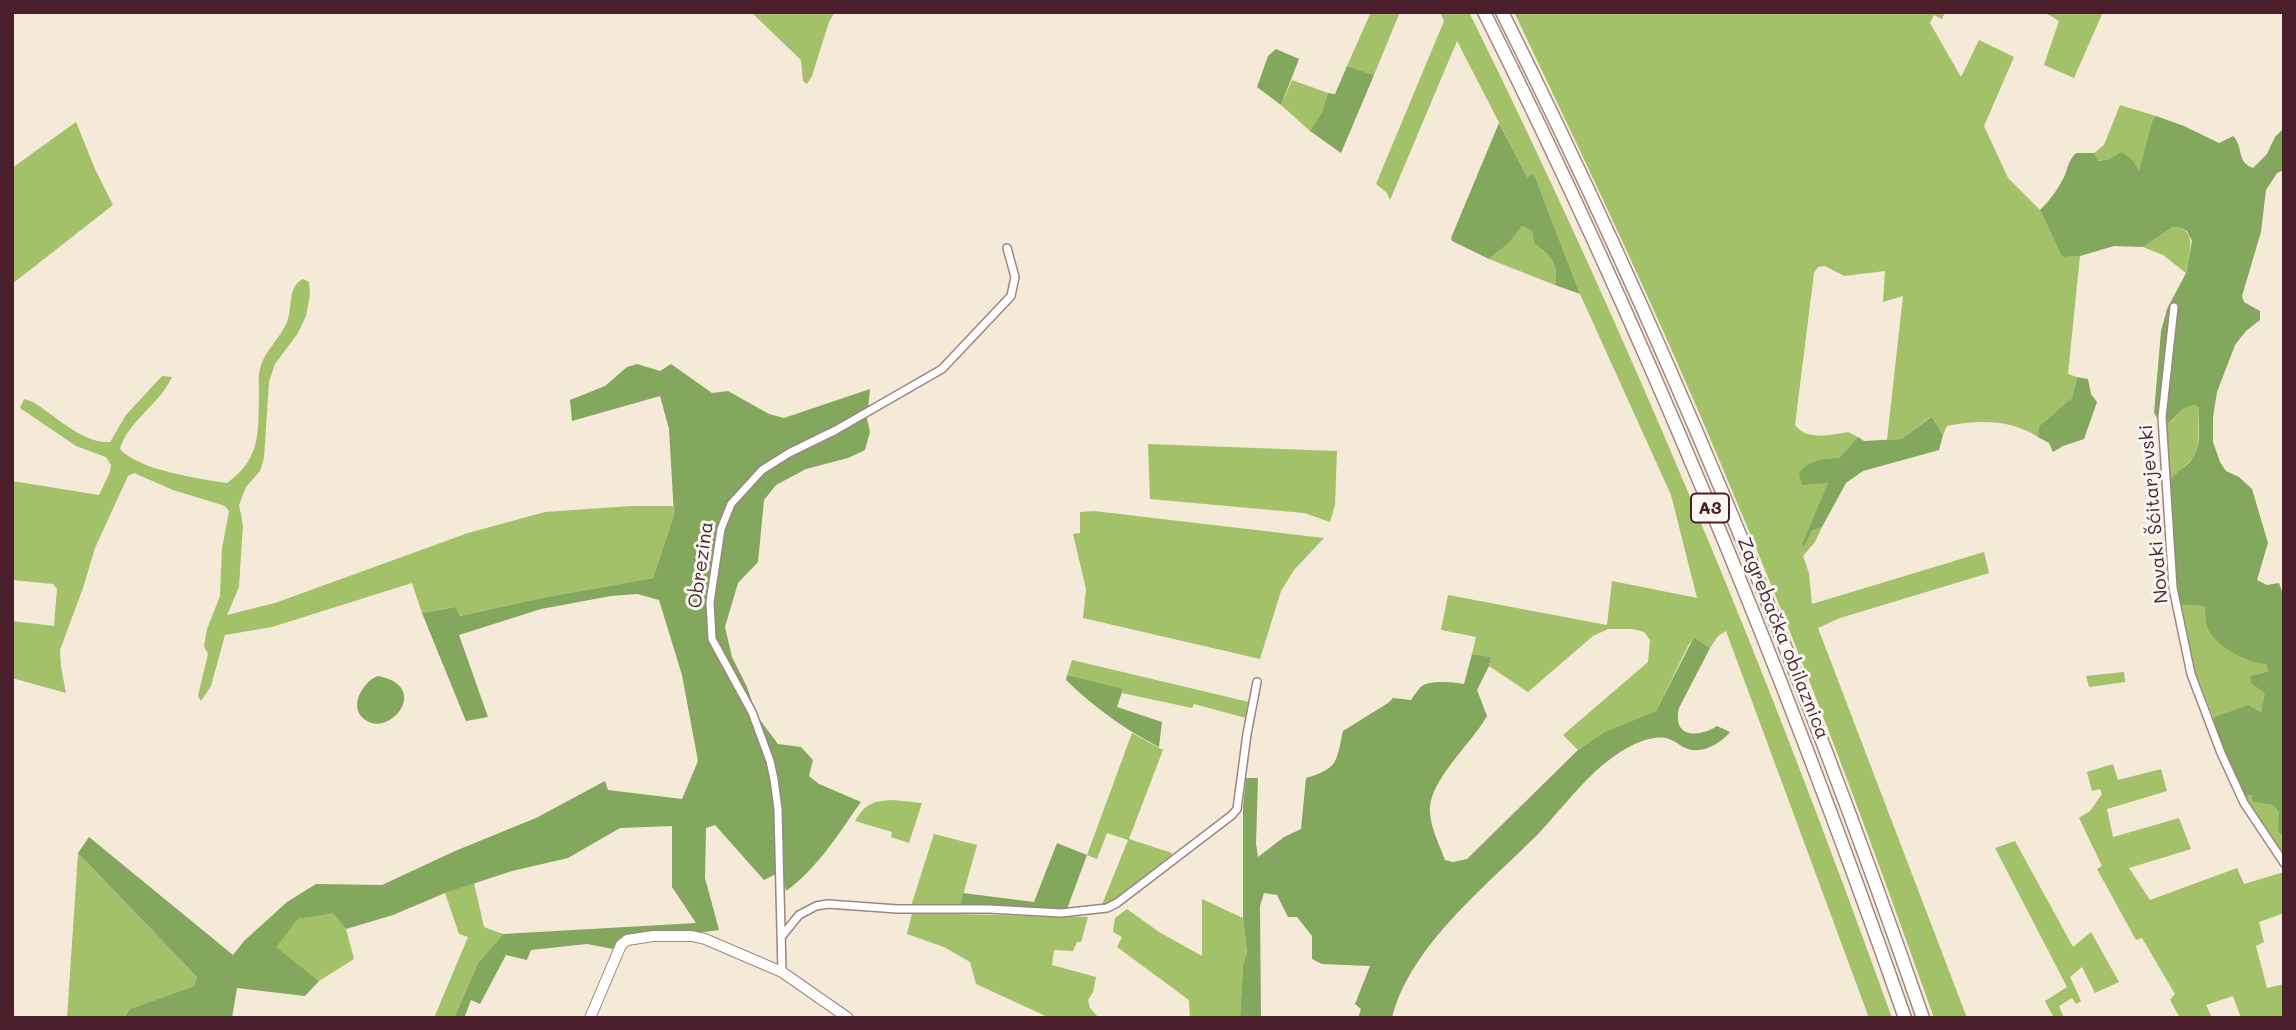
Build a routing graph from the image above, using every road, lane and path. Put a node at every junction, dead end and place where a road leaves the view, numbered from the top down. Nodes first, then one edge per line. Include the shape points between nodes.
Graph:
1 (1484, 12) edge
2 (1502, 12) edge
3 (1007, 248) dead end
4 (2174, 307) dead end
5 (1257, 682) dead end
6 (2284, 863) edge
7 (782, 937) junction
8 (782, 972) junction
9 (590, 1018) edge
10 (848, 1018) edge
11 (1905, 1018) edge
12 (1923, 1018) edge

1 - 11 highway, Zagrebačka obilaznica / A3 via 1559,167 1698,479 1814,766
2 - 12 highway, Zagrebačka obilaznica / A3 via 1709,461 1833,770
3 - 7 street, Obrezina via 1015,277 1011,296 942,369 762,470 731,504 721,529 710,602 712,639 752,712 770,761 778,808
4 - 6 street, Novaki Šćitarjevski via 2161,417 2174,589 2191,674 2221,753 2244,803
5 - 7 street via 1237,809 1117,903 1097,911 1061,913 828,904 799,915
7 - 8 street, Obrezina
8 - 9 street via 705,939 638,937 627,940 617,951
8 - 10 street

